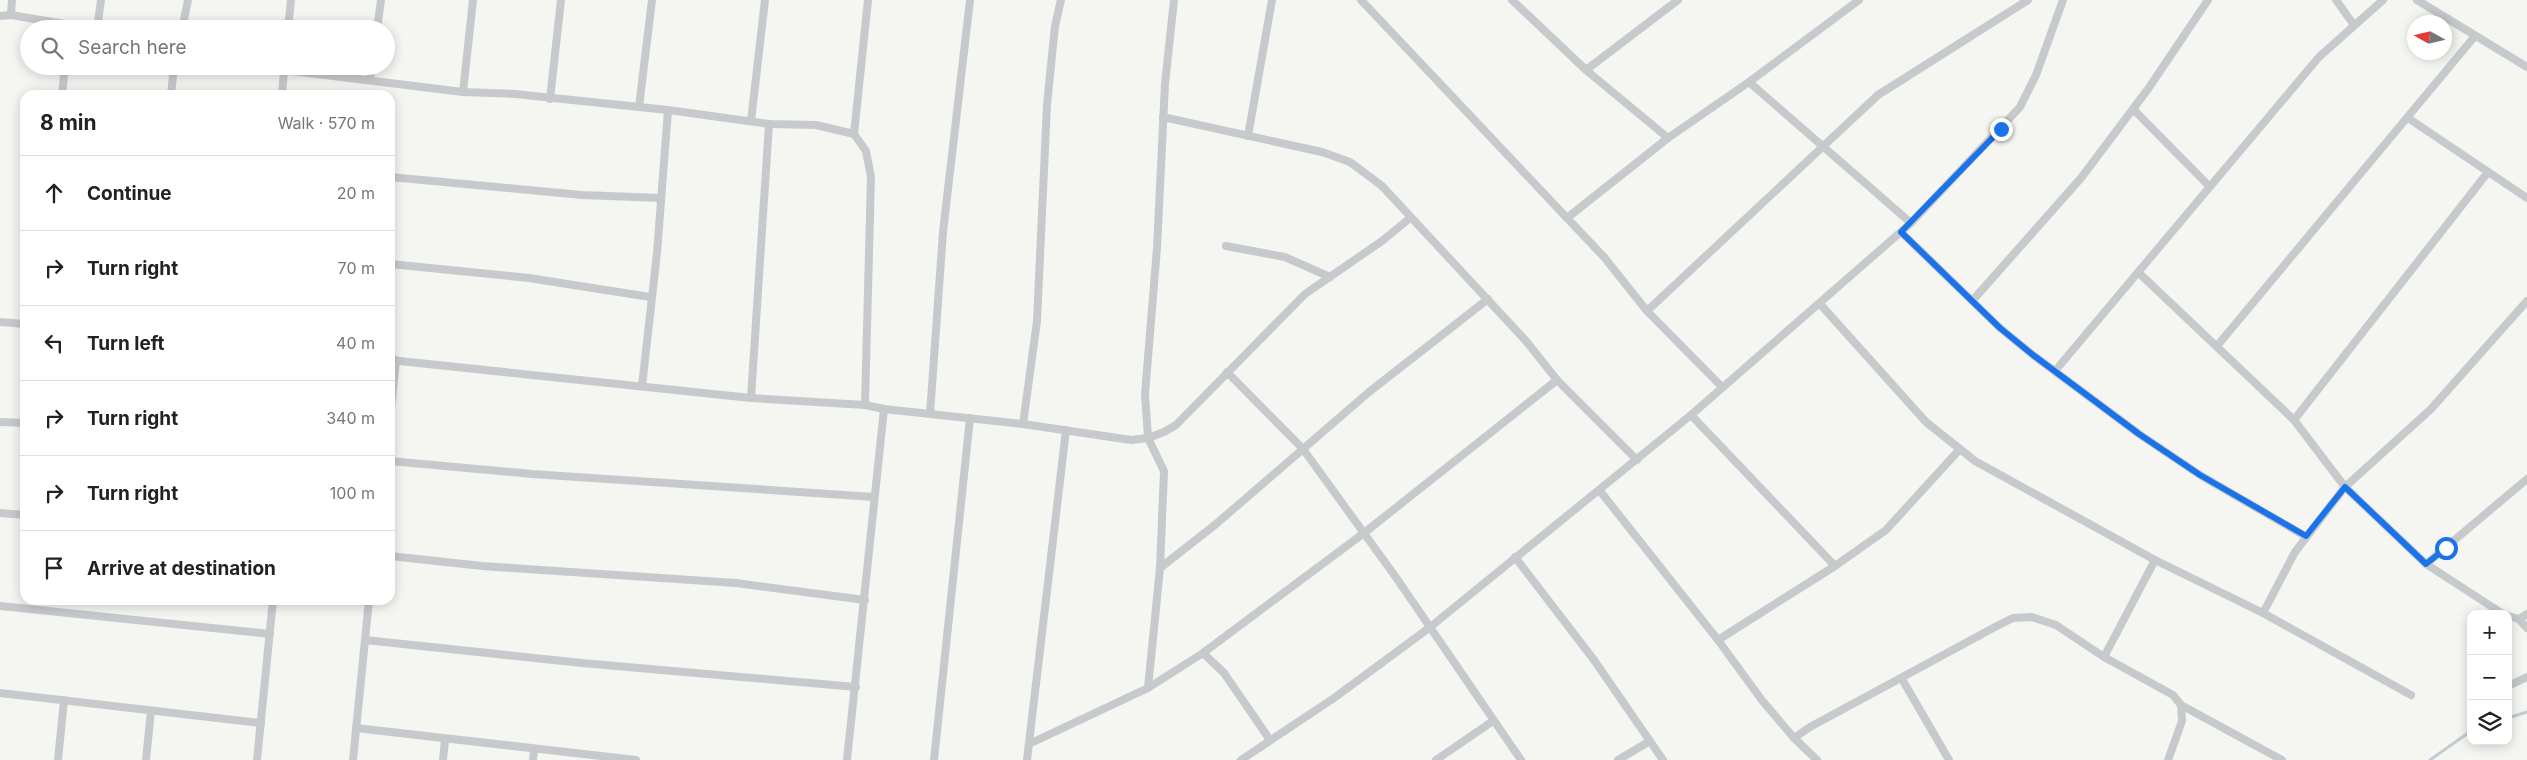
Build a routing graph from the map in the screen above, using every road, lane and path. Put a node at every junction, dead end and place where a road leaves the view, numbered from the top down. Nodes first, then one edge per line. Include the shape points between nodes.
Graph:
1 (12, 0) edge
2 (101, 0) edge
3 (188, 0) edge
4 (291, 0) edge
5 (381, 0) edge
6 (473, 0) edge
7 (561, 0) edge
8 (652, 0) edge
9 (765, 0) edge
10 (868, 0) edge
11 (970, 0) edge
12 (1061, 0) edge
13 (1174, 0) edge
14 (1272, 0) edge
15 (1361, 0) edge
16 (1512, 0) edge
17 (1678, 0) edge
18 (1859, 0) edge
19 (2028, 0) edge
20 (2063, 0) edge
21 (2208, 0) edge
22 (2336, 0) edge
23 (2383, 0) edge
24 (2417, 0) edge
25 (0, 16) edge
26 (11, 16) junction
27 (32, 20) edge
28 (97, 20) edge
29 (184, 20) edge
30 (289, 20) edge
31 (378, 20) edge
32 (2354, 26) junction
33 (2475, 36) junction
34 (2527, 67) edge
35 (1586, 70) junction
36 (65, 75) edge
37 (173, 75) edge
38 (284, 75) edge
39 (335, 75) edge
40 (371, 75) edge
41 (370, 80) junction
42 (1749, 82) junction
43 (63, 90) edge
44 (171, 90) edge
45 (283, 90) edge
46 (463, 92) junction
47 (550, 99) junction
48 (640, 107) junction
49 (2133, 109) junction
50 (668, 110) junction
51 (1163, 117) junction
52 (2408, 118) junction
53 (751, 121) junction
54 (770, 124) junction
55 (854, 134) junction
56 (1248, 136) junction
57 (1668, 138) junction
58 (1822, 147) junction
59 (2488, 172) junction
60 (395, 177) edge
61 (2209, 186) junction
62 (660, 198) junction
63 (2527, 198) edge
64 (1410, 218) junction
65 (1567, 218) junction
66 (1911, 223) junction
67 (1901, 232) junction
68 (1226, 246) dead end
69 (395, 265) edge
70 (2139, 273) junction
71 (1330, 277) junction
72 (650, 297) junction
73 (1488, 299) junction
74 (1972, 300) junction
75 (2527, 301) edge
76 (1820, 304) junction
77 (1647, 311) junction
78 (0, 322) edge
79 (20, 324) edge
80 (2217, 346) junction
81 (395, 360) edge
82 (2055, 371) junction
83 (1227, 372) junction
84 (1557, 380) junction
85 (642, 386) junction
86 (1722, 387) junction
87 (750, 398) junction
88 (865, 405) junction
89 (884, 409) junction
90 (930, 414) junction
91 (1691, 415) junction
92 (970, 418) junction
93 (2294, 420) junction
94 (0, 422) edge
95 (20, 423) edge
96 (1024, 424) junction
97 (1066, 430) junction
98 (1148, 438) junction
99 (1303, 449) junction
100 (1959, 450) junction
101 (395, 460) edge
102 (1637, 460) junction
103 (2527, 479) edge
104 (2345, 487) junction
105 (1600, 491) junction
106 (874, 497) junction
107 (0, 512) edge
108 (20, 514) edge
109 (1364, 533) junction
110 (2306, 536) junction
111 (395, 557) edge
112 (1515, 558) junction
113 (2156, 560) junction
114 (2426, 564) junction
115 (1835, 566) junction
116 (1160, 568) junction
117 (865, 600) junction
118 (273, 605) edge
119 (368, 605) edge
120 (0, 606) edge
121 (2498, 610) edge
122 (2263, 614) junction
123 (2527, 614) edge
124 (2512, 617) edge
125 (2519, 619) junction
126 (1429, 628) junction
127 (2527, 628) edge
128 (270, 634) junction
129 (365, 640) junction
130 (1718, 640) junction
131 (1203, 653) junction
132 (2104, 657) junction
133 (2527, 677) edge
134 (1902, 679) junction
135 (2512, 684) edge
136 (856, 687) junction
137 (1148, 688) junction
138 (0, 693) edge
139 (2410, 695) dead end
140 (64, 700) junction
141 (2180, 705) junction
142 (151, 710) junction
143 (1493, 721) junction
144 (261, 723) junction
145 (356, 728) junction
146 (1794, 738) junction
147 (445, 740) junction
148 (1270, 740) junction
149 (1650, 741) junction
150 (1030, 744) junction
151 (534, 748) junction
152 (625, 759) edge
153 (58, 760) edge
154 (146, 760) edge
155 (257, 760) edge
156 (353, 760) edge
157 (443, 760) edge
158 (533, 760) edge
159 (636, 760) edge
160 (846, 760) edge
161 (934, 760) edge
162 (1027, 760) edge
163 (1241, 760) edge
164 (1436, 760) edge
165 (1520, 760) edge
166 (1618, 760) edge
167 (1663, 760) edge
168 (1817, 760) edge
169 (1949, 760) edge
170 (2168, 760) edge
171 (2282, 760) edge

1 - 26 street
2 - 28 street
3 - 29 street
4 - 30 street
5 - 31 street
6 - 46 street
7 - 47 street
8 - 48 street
9 - 53 street
10 - 55 street
11 - 90 street via 943,232
12 - 96 street via 1054,26 1047,105 1037,321
13 - 51 street
14 - 56 street
15 - 65 street
16 - 35 street
17 - 35 street
18 - 42 street
19 - 58 street via 1878,95
20 - 66 street via 2036,76 2020,107
21 - 49 street
22 - 32 street
23 - 32 street
24 - 33 street
25 - 26 street
26 - 27 street
32 - 61 street via 2319,57
33 - 34 street
33 - 52 street
35 - 57 street
36 - 43 street
37 - 44 street
38 - 45 street
39 - 41 street
40 - 41 street
41 - 46 street
42 - 57 street
42 - 58 street
46 - 47 street
47 - 48 street
48 - 50 street
49 - 61 street
49 - 74 street via 2082,178
50 - 53 street
50 - 62 street
51 - 56 street
51 - 98 street via 1157,248 1145,394
52 - 59 street
52 - 80 street
53 - 54 street
54 - 55 street via 816,125
54 - 87 street
55 - 88 street via 866,151 872,186
56 - 64 street via 1322,152 1350,162 1382,186
57 - 65 street
58 - 66 street
58 - 77 street
59 - 63 street
59 - 93 street
60 - 62 street via 582,195
61 - 70 street
62 - 72 street via 657,253
64 - 71 street
64 - 73 street
65 - 77 street via 1604,257
66 - 67 street
67 - 74 street
67 - 76 street
68 - 71 street via 1285,257
69 - 72 street via 529,278
70 - 80 street
70 - 82 street
71 - 83 street via 1305,294
72 - 85 street
73 - 84 street
73 - 99 street via 1369,392
74 - 82 street via 2000,328
75 - 104 street via 2431,409
76 - 86 street
76 - 100 street via 1926,422
77 - 86 street
78 - 79 street
80 - 93 street
81 - 85 street
82 - 110 street via 2200,475
83 - 98 street via 1176,425
83 - 99 street
84 - 102 street
84 - 109 street
85 - 87 street
86 - 91 street
87 - 88 street
88 - 89 street
89 - 90 street
89 - 106 street
90 - 92 street
91 - 102 street
91 - 115 street
92 - 96 street
92 - 161 street
93 - 104 street
94 - 95 street
96 - 97 street
97 - 98 street via 1131,440
97 - 150 street
98 - 116 street via 1164,471
99 - 109 street
99 - 116 street
100 - 113 street
100 - 115 street via 1896,521
101 - 106 street via 551,476
102 - 105 street
103 - 114 street
104 - 110 street
104 - 114 street
105 - 112 street
105 - 130 street
106 - 117 street
107 - 108 street
109 - 126 street
109 - 131 street
110 - 122 street
111 - 117 street via 482,566 736,583
112 - 126 street
112 - 149 street via 1594,660
113 - 122 street
113 - 132 street
114 - 121 street
115 - 130 street
116 - 137 street
117 - 136 street
118 - 128 street
119 - 129 street
120 - 128 street
122 - 139 street
123 - 125 street
124 - 125 street
125 - 127 street
126 - 143 street
126 - 148 street via 1334,698
128 - 144 street
129 - 136 street
129 - 145 street
130 - 146 street
131 - 137 street
131 - 148 street via 1224,673
132 - 134 street via 2056,624 2032,617 2013,618
132 - 141 street via 2173,694
133 - 135 street
134 - 146 street
134 - 169 street
136 - 160 street
137 - 150 street
138 - 140 street
140 - 142 street
140 - 153 street
141 - 170 street via 2182,721
141 - 171 street
142 - 144 street
142 - 154 street
143 - 164 street
143 - 165 street
144 - 155 street
145 - 147 street
145 - 156 street
146 - 168 street
147 - 151 street
147 - 157 street
148 - 163 street
149 - 166 street
149 - 167 street
150 - 162 street
151 - 152 street
151 - 158 street
152 - 159 street

